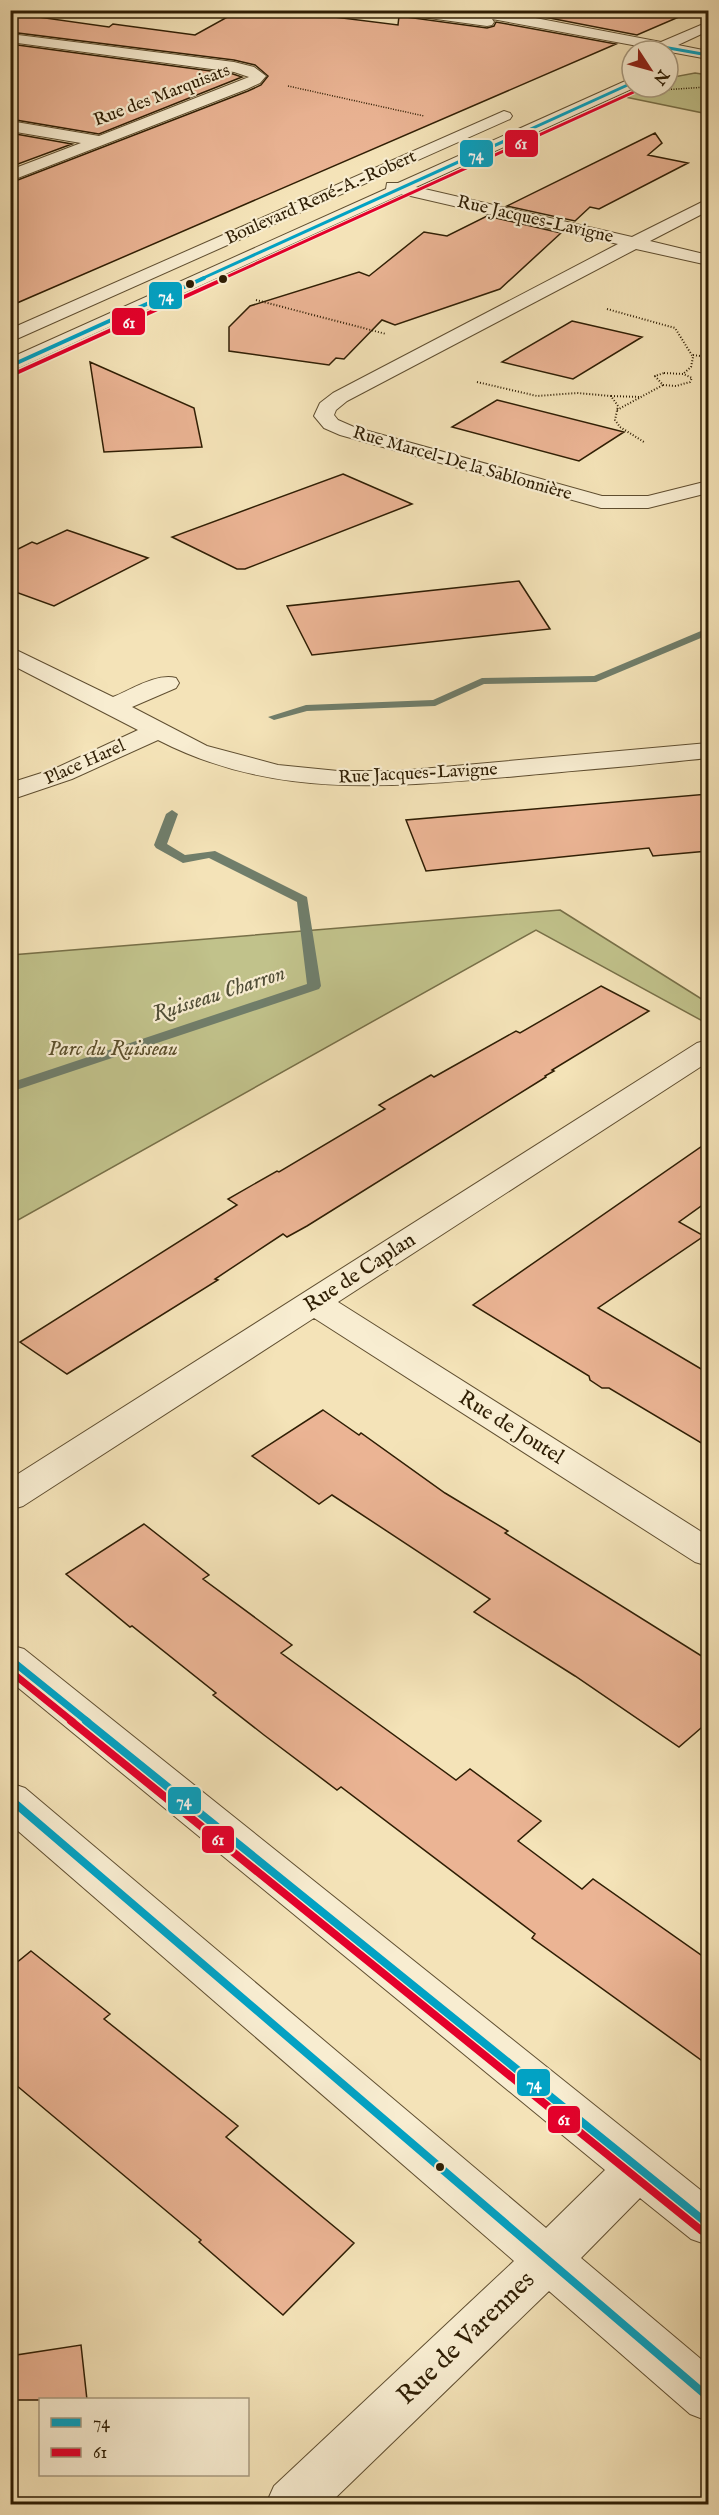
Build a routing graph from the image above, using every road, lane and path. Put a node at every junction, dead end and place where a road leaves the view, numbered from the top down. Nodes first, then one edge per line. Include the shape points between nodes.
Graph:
1 (400, 10) edge
2 (467, 10) edge
3 (430, 12) edge
4 (708, 26) edge
5 (10, 38) edge
6 (620, 45) edge
7 (680, 47) edge
8 (620, 48) edge
9 (705, 52) edge
10 (680, 55) edge
11 (680, 55) edge
12 (680, 59) edge
13 (708, 67) edge
14 (286, 86) dead end
15 (708, 87) edge
16 (620, 89) edge
17 (680, 89) edge
18 (516, 111) dead end
19 (430, 117) dead end
20 (10, 126) edge
21 (100, 141) junction
22 (10, 176) edge
23 (362, 180) junction
24 (401, 189) junction
25 (708, 204) edge
26 (634, 242) junction
27 (708, 260) edge
28 (256, 300) dead end
29 (608, 309) dead end
30 (10, 336) edge
31 (435, 347) junction
32 (692, 355) junction
33 (708, 357) edge
34 (10, 366) edge
35 (683, 374) junction
36 (477, 382) dead end
37 (663, 385) junction
38 (611, 396) junction
39 (641, 397) junction
40 (617, 410) junction
41 (644, 442) dead end
42 (708, 487) edge
43 (10, 654) edge
44 (167, 683) dead end
45 (112, 707) junction
46 (157, 731) junction
47 (708, 751) edge
48 (10, 792) edge
49 (708, 1049) edge
50 (315, 1303) junction
51 (10, 1497) edge
52 (708, 1553) edge
53 (10, 1659) edge
54 (10, 1799) edge
55 (638, 2169) junction
56 (708, 2224) edge
57 (547, 2259) junction
58 (708, 2397) edge
59 (292, 2505) edge

1 - 3 street
2 - 6 street
3 - 8 street
4 - 7 street
5 - 21 street, Rue des Marquisats via 234,67 258,76 250,83
9 - 10 street
9 - 11 street
12 - 13 street
14 - 19 path
15 - 17 path
16 - 24 street, Boulevard René-A.-Robert
18 - 23 street, Boulevard René-A.-Robert
20 - 21 street
21 - 22 street, Rue des Marquisats
23 - 24 street, Rue Jacques-Lavigne
23 - 30 street, Boulevard René-A.-Robert
24 - 26 street, Rue Jacques-Lavigne
24 - 34 street, Boulevard René-A.-Robert
25 - 26 street, Rue Marcel-De la Sablonnière
26 - 27 street, Rue Jacques-Lavigne
26 - 31 street, Rue Marcel-De la Sablonnière
28 - 31 path
29 - 32 path via 675,328
31 - 42 street, Rue Marcel-De la Sablonnière via 331,402 325,411 327,420 353,433 592,501 639,503
32 - 33 path
32 - 35 path via 691,367
35 - 37 path via 655,376
35 - 37 path via 692,378 690,382
36 - 38 path via 537,396
37 - 39 path
38 - 39 path
38 - 40 path
39 - 40 path
40 - 41 path via 615,420 620,427
43 - 45 street, Rue Jacques-Lavigne
44 - 45 street
45 - 46 street, Rue Jacques-Lavigne
46 - 47 street, Rue Jacques-Lavigne via 198,751 247,766 338,779 399,779
46 - 48 street, Place Harel via 63,774
49 - 50 street, Rue de Caplan
50 - 51 street, Rue de Caplan
50 - 52 street, Rue de Joutel
53 - 55 street
54 - 57 street
55 - 56 street
55 - 57 street, Rue de Varennes
57 - 58 street
57 - 59 street, Rue de Varennes

